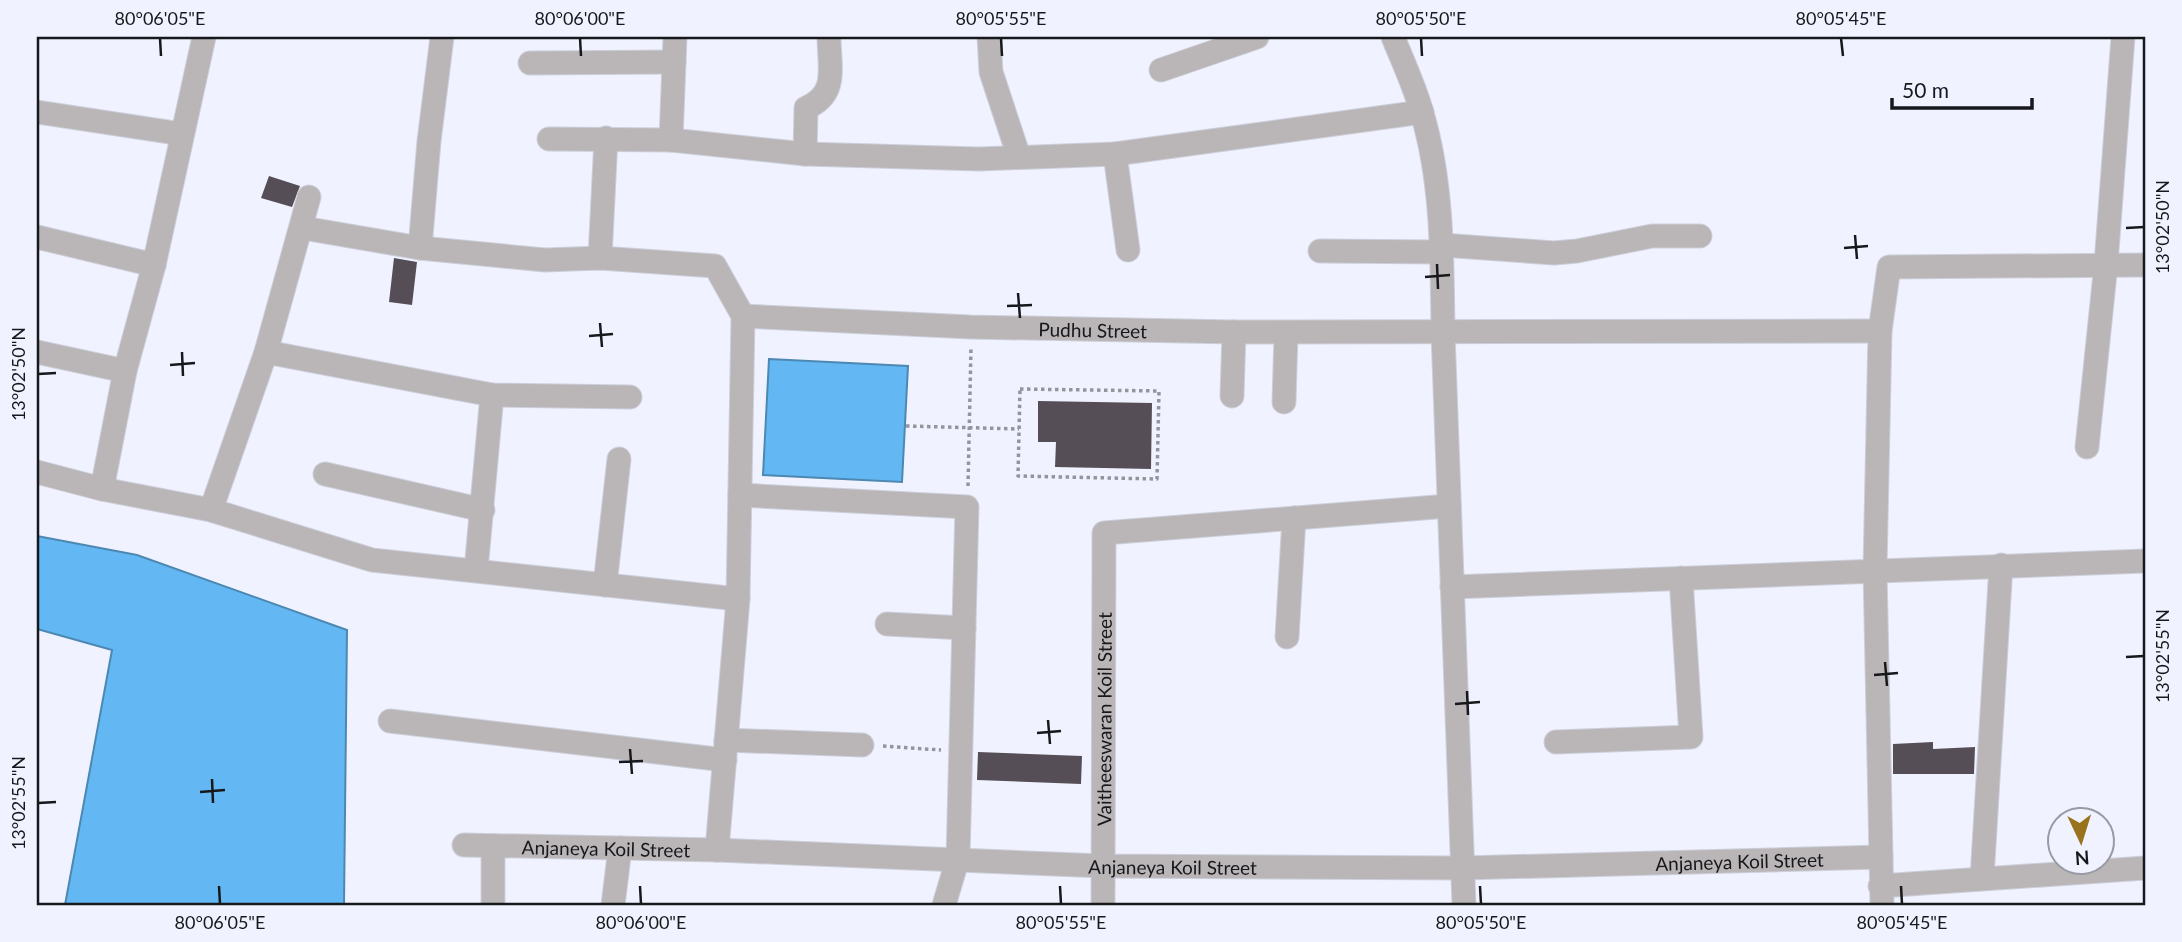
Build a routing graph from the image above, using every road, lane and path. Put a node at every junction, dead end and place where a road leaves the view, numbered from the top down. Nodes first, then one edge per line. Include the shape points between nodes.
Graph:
1 (204, 37) edge
2 (442, 37) edge
3 (675, 37) edge
4 (829, 37) edge
5 (989, 37) edge
6 (1257, 37) edge
7 (1393, 37) edge
8 (2123, 37) edge
9 (530, 62) dead end
10 (674, 62) junction
11 (1161, 70) dead end
12 (1422, 111) junction
13 (37, 113) edge
14 (182, 134) junction
15 (606, 138) junction
16 (549, 139) dead end
17 (671, 140) junction
18 (805, 154) junction
19 (1115, 154) junction
20 (1019, 157) junction
21 (309, 197) dead end
22 (301, 230) junction
23 (1700, 236) dead end
24 (37, 237) edge
25 (420, 248) junction
26 (1442, 248) junction
27 (1128, 250) dead end
28 (1320, 251) dead end
29 (600, 258) junction
30 (2106, 264) junction
31 (154, 265) junction
32 (2145, 265) edge
33 (743, 316) junction
34 (1880, 331) junction
35 (1234, 332) junction
36 (1286, 332) junction
37 (1443, 333) junction
38 (37, 352) edge
39 (266, 352) junction
40 (971, 363) dead end
41 (125, 370) junction
42 (492, 395) junction
43 (1232, 396) dead end
44 (630, 397) dead end
45 (1284, 402) dead end
46 (906, 426) dead end
47 (969, 427) junction
48 (1019, 429) junction
49 (2087, 447) dead end
50 (619, 458) dead end
51 (37, 472) edge
52 (325, 474) dead end
53 (102, 488) junction
54 (740, 495) junction
55 (1449, 506) junction
56 (967, 507) junction
57 (211, 510) junction
58 (483, 510) junction
59 (1294, 518) junction
60 (2145, 561) edge
61 (2001, 565) junction
62 (476, 570) junction
63 (1875, 570) junction
64 (1681, 578) junction
65 (604, 585) junction
66 (1452, 587) junction
67 (738, 599) junction
68 (887, 624) dead end
69 (964, 628) junction
70 (1287, 637) dead end
71 (390, 721) dead end
72 (1556, 743) dead end
73 (862, 745) joint
74 (725, 750) junction
75 (961, 751) junction
76 (464, 845) dead end
77 (493, 846) junction
78 (620, 848) junction
79 (717, 850) junction
80 (958, 858) junction
81 (1881, 858) junction
82 (1103, 866) junction
83 (1463, 868) junction
84 (2145, 868) edge
85 (1982, 878) junction
86 (1881, 896) edge
87 (493, 905) edge
88 (613, 905) edge
89 (944, 905) edge
90 (1103, 905) edge
91 (1464, 905) edge

1 - 14 street
2 - 25 street
3 - 10 street
4 - 18 street via 830,85 825,97 806,108
5 - 20 street via 991,72
6 - 11 street
7 - 12 street
8 - 30 street
9 - 10 street
10 - 17 street
12 - 19 street
12 - 26 street via 1435,170
13 - 14 street
14 - 31 street
15 - 16 street
15 - 17 street
15 - 29 street
17 - 18 street
18 - 20 street
19 - 20 street
19 - 27 street
21 - 22 street
22 - 25 street
22 - 39 street
23 - 26 street via 1652,236 1554,253
24 - 31 street
25 - 29 street via 545,260
26 - 28 street
26 - 37 street
29 - 33 street via 715,266
30 - 32 street
30 - 34 street via 1889,267
30 - 49 street
31 - 41 street
33 - 35 street, Pudhu Street via 970,327
33 - 54 street
34 - 37 street, Pudhu Street
34 - 63 street
35 - 36 street, Pudhu Street
35 - 43 street
36 - 37 street, Pudhu Street
36 - 45 street
37 - 55 street
38 - 41 street
39 - 42 street
39 - 57 street
40 - 47 path
41 - 53 street
42 - 44 street
42 - 58 street
46 - 47 path
47 - 48 path
47 - 56 path
48 - 48 path via 1020,388 1159,391 1157,479 1018,476
50 - 65 street
51 - 53 street
52 - 58 street
53 - 57 street
54 - 56 street
54 - 67 street
55 - 59 street
55 - 66 street
56 - 69 street
57 - 62 street via 372,560
58 - 62 street
59 - 70 street
59 - 82 street, Vaitheeswaran Koil Street via 1104,533
60 - 61 street
61 - 63 street
61 - 85 street
62 - 65 street
63 - 64 street
63 - 81 street
64 - 66 street
64 - 72 street via 1692,737
65 - 67 street
66 - 83 street
67 - 74 street
68 - 69 street
69 - 75 street
71 - 74 street
73 - 74 street
73 - 75 path
74 - 79 street
75 - 80 street
76 - 77 street, Anjaneya Koil Street
77 - 78 street, Anjaneya Koil Street
77 - 87 street
78 - 79 street, Anjaneya Koil Street
78 - 88 street
79 - 80 street, Anjaneya Koil Street
80 - 82 street, Anjaneya Koil Street
80 - 89 street
81 - 83 street, Anjaneya Koil Street
81 - 86 street
82 - 83 street, Anjaneya Koil Street
82 - 90 street, Vaitheeswaran Koil Street
83 - 91 street
84 - 85 street
85 - 86 street

